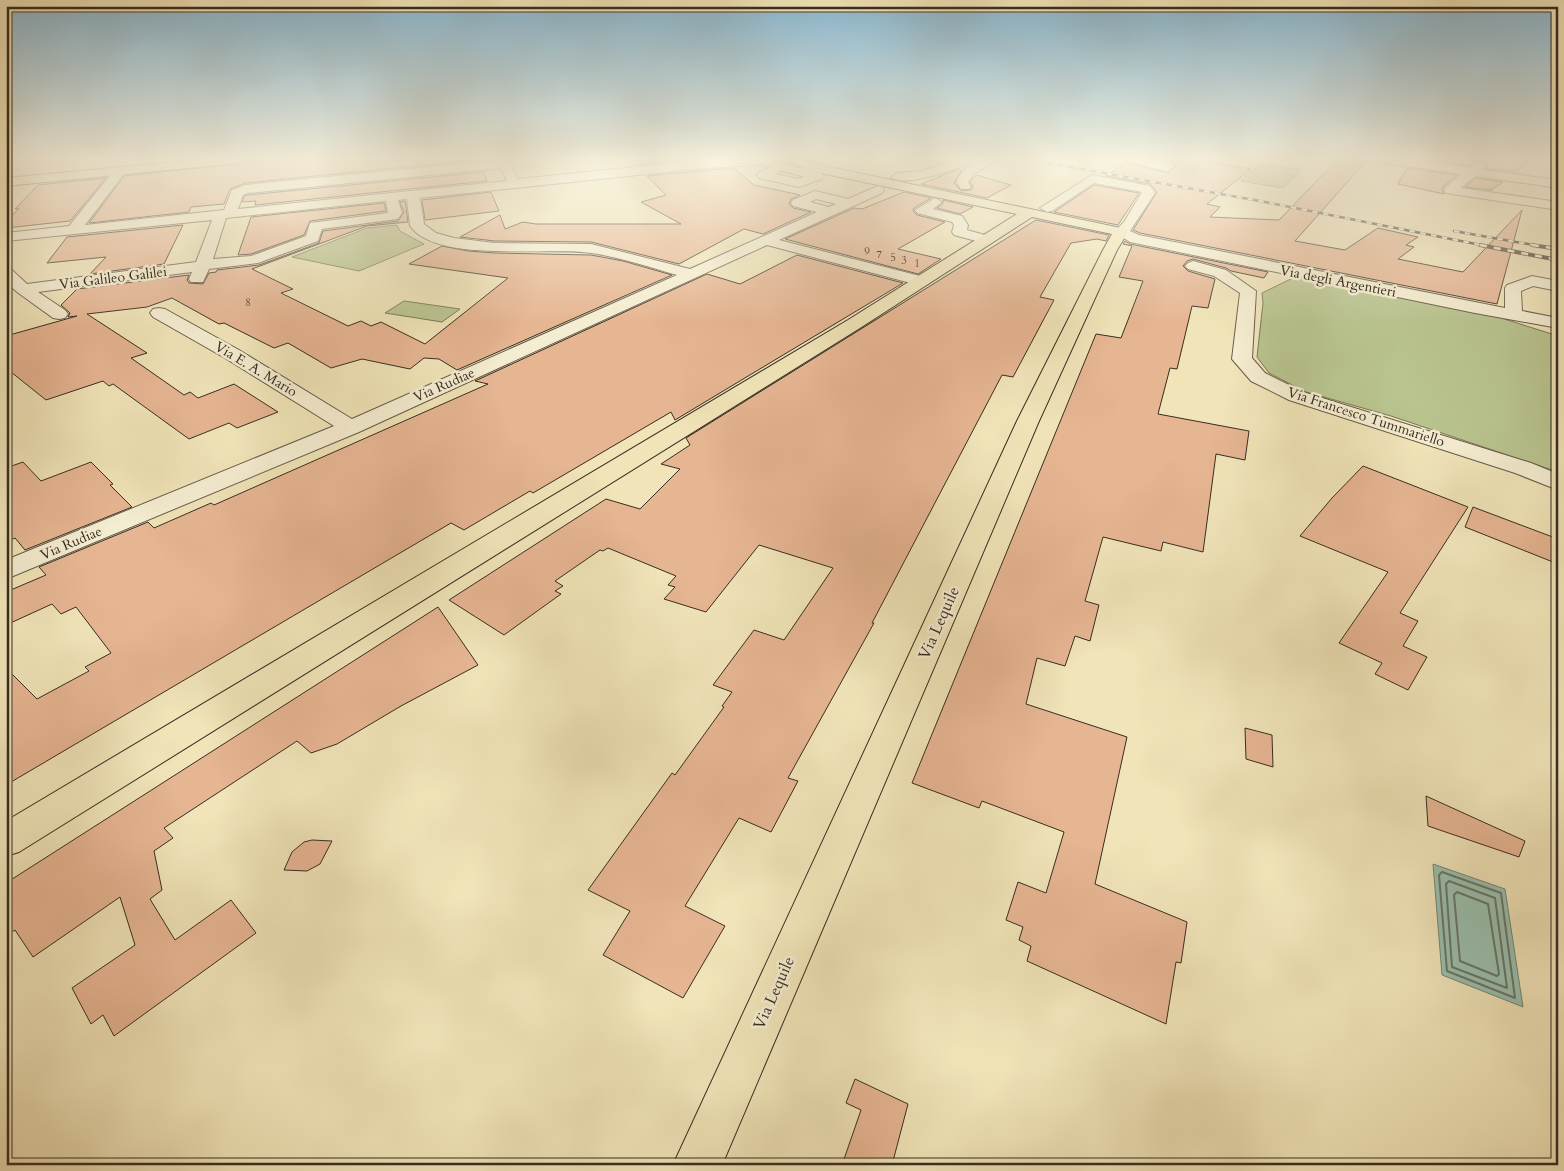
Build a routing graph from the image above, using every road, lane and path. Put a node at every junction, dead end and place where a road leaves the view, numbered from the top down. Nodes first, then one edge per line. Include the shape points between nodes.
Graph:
1 (225, 214) edge
2 (86, 215) edge
3 (219, 215) edge
4 (394, 215) edge
5 (416, 215) edge
6 (825, 215) edge
7 (940, 215) edge
8 (1015, 215) edge
9 (1019, 215) edge
10 (1135, 215) edge
11 (1024, 216) junction
12 (74, 230) junction
13 (6, 237) edge
14 (987, 240) junction
15 (767, 241) junction
16 (1115, 241) junction
17 (203, 265) junction
18 (6, 273) edge
19 (693, 274) junction
20 (922, 281) junction
21 (195, 283) dead end
22 (1558, 286) edge
23 (23, 289) junction
24 (59, 314) dead end
25 (159, 314) dead end
26 (1514, 315) junction
27 (1558, 323) edge
28 (351, 427) junction
29 (1558, 483) edge
30 (6, 570) edge
31 (6, 840) edge
32 (696, 1165) edge

1 - 17 street
2 - 12 street
3 - 12 street
4 - 17 street, Via Galileo Galilei via 316,226 313,238 253,260
5 - 19 street via 417,226 431,236 453,242 495,248 591,248
6 - 15 street, Via Rudiae
7 - 14 street via 957,219 962,224 959,232
8 - 11 main road
9 - 11 main road
10 - 16 street, Via Lequile
11 - 14 main road
11 - 16 main road
12 - 13 street
14 - 20 main road
15 - 19 street, Via Rudiae
15 - 20 street
16 - 26 street, Via degli Argentieri via 1135,239
16 - 29 street, Via Francesco Tummariello via 1220,273 1248,291 1242,359 1258,377 1296,396 1523,468
16 - 32 main road, Via Lequile via 1028,421
17 - 21 street
17 - 23 street, Via Galileo Galilei
18 - 23 street, Via Galileo Galilei
19 - 28 street, Via Rudiae
20 - 31 main road
22 - 26 street via 1532,281 1513,288
23 - 24 street, Via Galileo Galilei
25 - 28 street, Via E. A. Mario via 232,354
26 - 27 street, Via degli Argentieri
28 - 30 street, Via Rudiae

